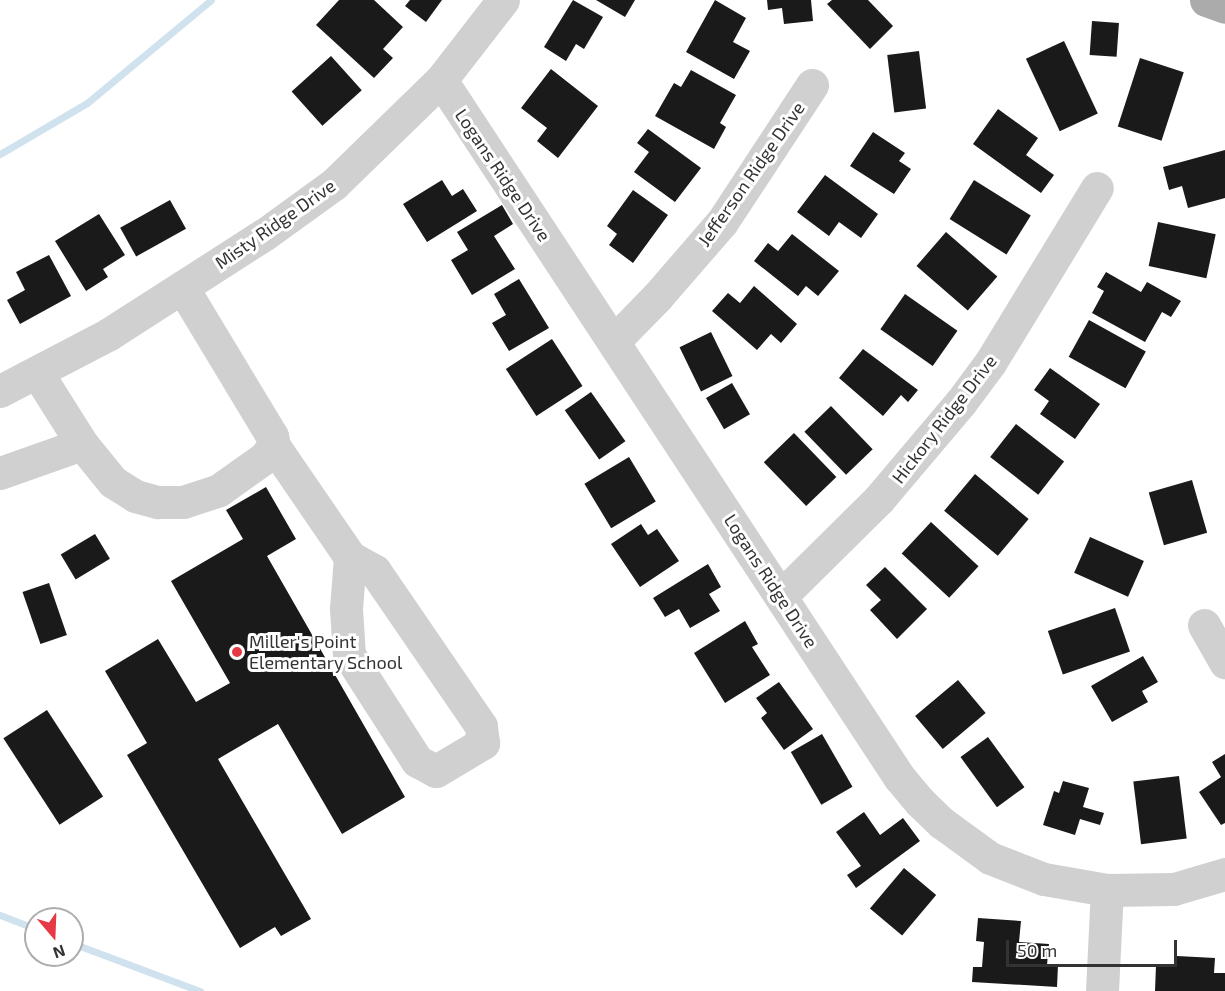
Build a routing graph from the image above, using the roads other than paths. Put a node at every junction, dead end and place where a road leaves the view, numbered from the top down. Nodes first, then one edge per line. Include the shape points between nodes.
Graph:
1 (503, 0) edge
2 (1206, 0) edge
3 (1225, 7) edge
4 (441, 80) junction
5 (812, 85) dead end
6 (1097, 188) dead end
7 (182, 287) junction
8 (614, 341) junction
9 (38, 374) junction
10 (0, 391) edge
11 (82, 444) junction
12 (274, 446) junction
13 (0, 473) edge
14 (350, 557) junction
15 (781, 596) junction
16 (1204, 625) dead end
17 (1225, 662) edge
18 (1225, 874) edge
19 (1107, 890) junction
20 (1102, 991) edge

1 - 4 street, Misty Ridge Drive
2 - 3 main road
4 - 7 street, Misty Ridge Drive via 334,184
4 - 8 street, Logans Ridge Drive
5 - 8 street, Jefferson Ridge Drive via 722,222
6 - 15 street, Hickory Ridge Drive via 962,402 879,499
7 - 9 street, Misty Ridge Drive
7 - 12 street via 272,436
8 - 15 street, Logans Ridge Drive
9 - 10 street, Misty Ridge Drive
9 - 11 street
11 - 12 street via 113,482 135,496 158,502 183,502 219,490 251,470
11 - 13 street
12 - 14 street
14 - 14 street via 346,609 349,655 417,761 436,771 483,743 481,726 375,571
15 - 19 street, Logans Ridge Drive via 899,777 942,823 990,858 1015,869 1055,882
16 - 17 street
18 - 19 street, Logans Ridge Drive via 1174,890
19 - 20 street

